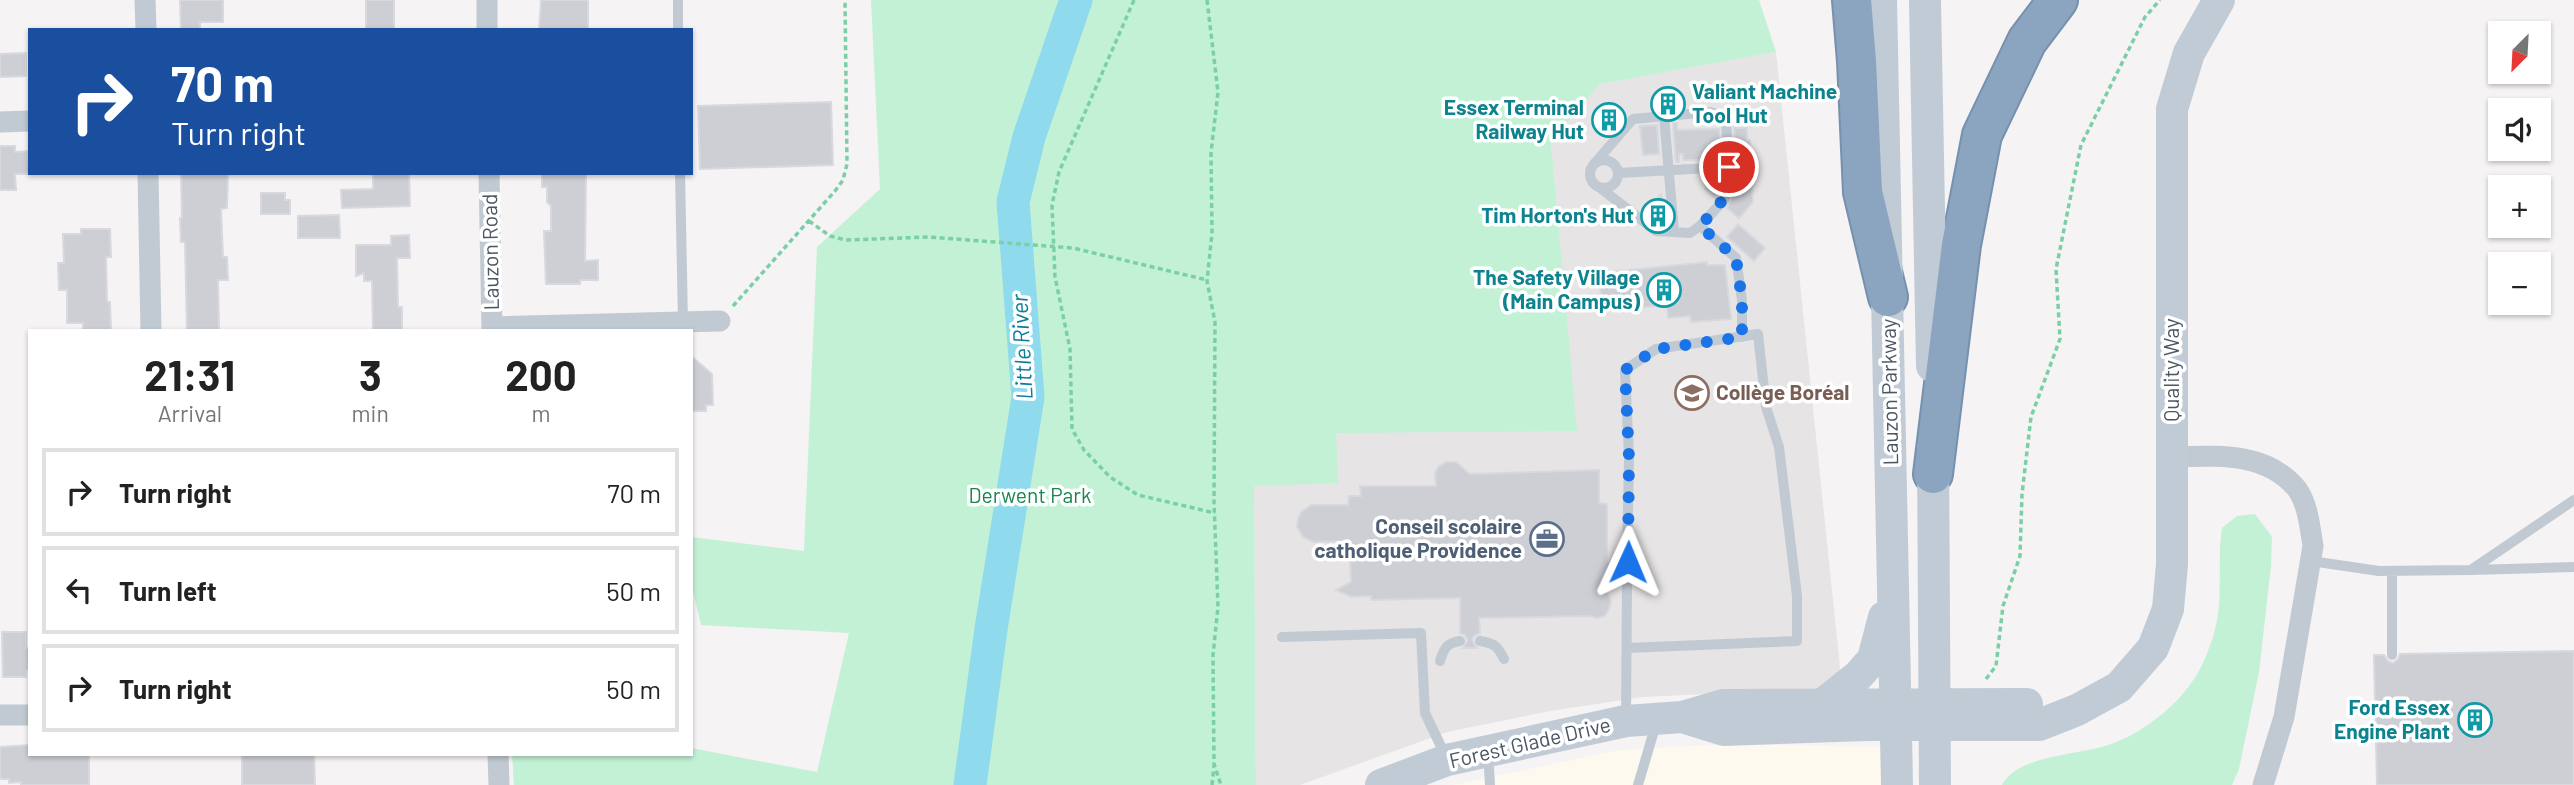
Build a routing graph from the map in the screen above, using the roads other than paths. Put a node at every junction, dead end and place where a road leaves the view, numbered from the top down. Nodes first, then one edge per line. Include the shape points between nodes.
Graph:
1 (145, 0) edge
2 (487, 0) edge
3 (678, 0) edge
4 (1852, 0) edge
5 (1881, 0) edge
6 (1925, 0) edge
7 (2058, 0) edge
8 (2219, 0) edge
9 (146, 28) edge
10 (487, 28) edge
11 (678, 28) edge
12 (1664, 116) junction
13 (28, 121) edge
14 (0, 122) edge
15 (1594, 164) junction
16 (1729, 167) junction
17 (1669, 170) junction
18 (1618, 173) junction
19 (148, 175) edge
20 (489, 175) edge
21 (680, 175) edge
22 (1599, 187) junction
23 (1700, 226) junction
24 (1674, 232) junction
25 (1888, 297) junction
26 (720, 321) road end
27 (683, 322) junction
28 (151, 329) edge
29 (492, 329) edge
30 (1742, 337) junction
31 (2172, 457) junction
32 (1933, 474) junction
33 (2574, 500) edge
34 (2311, 561) junction
35 (1628, 562) dead end
36 (2574, 567) edge
37 (2471, 570) junction
38 (2392, 571) junction
39 (1894, 582) junction
40 (1627, 583) dead end
41 (1282, 637) dead end
42 (1460, 641) dead end
43 (1480, 641) dead end
44 (1627, 648) junction
45 (2392, 655) dead end
46 (1504, 659) dead end
47 (1440, 661) dead end
48 (1824, 703) junction
49 (1896, 714) junction
50 (1935, 714) junction
51 (0, 715) edge
52 (28, 715) edge
53 (1670, 718) junction
54 (1626, 721) junction
55 (1488, 751) junction
56 (498, 756) edge
57 (1447, 760) junction
58 (499, 785) edge
59 (1381, 785) edge
60 (1490, 785) edge
61 (1638, 785) edge
62 (1897, 785) edge
63 (1935, 785) edge
64 (2263, 785) edge

1 - 9 street
2 - 10 street
3 - 11 lane
4 - 25 highway via 1863,192
5 - 25 main road, Lauzon Parkway
6 - 32 main road, Lauzon Parkway
7 - 32 highway via 2027,41 1982,135 1961,245
8 - 31 main road, Quality Way via 2189,53 2172,109
12 - 15 lane via 1633,119
12 - 16 lane via 1720,115 1726,121
12 - 17 lane
13 - 14 street
15 - 18 lane via 1611,162
15 - 22 lane via 1590,177
16 - 17 lane
16 - 23 lane via 1730,184 1724,200
17 - 18 lane
17 - 24 lane
18 - 22 lane via 1612,186
19 - 28 street
20 - 29 street, Lauzon Road
21 - 27 lane
22 - 24 lane via 1656,232
23 - 24 lane via 1690,233
23 - 30 lane via 1736,258
25 - 39 main road, Lauzon Parkway
26 - 27 street
27 - 29 street
30 - 35 lane via 1656,349 1625,370
30 - 44 lane via 1758,334 1766,407 1779,447 1797,596 1797,641
31 - 34 street via 2232,455 2271,467 2298,491 2309,518
31 - 50 main road, Quality Way via 2168,610 2153,648 2119,687 2039,725
32 - 50 main road, Lauzon Parkway
33 - 37 lane
34 - 38 lane
34 - 64 street via 2284,716
36 - 37 lane
37 - 38 lane
38 - 45 lane
39 - 48 main road via 1873,659
39 - 49 main road, Lauzon Parkway
40 - 44 lane
41 - 57 lane via 1422,634 1425,713
42 - 47 lane via 1443,649
43 - 46 lane via 1498,647
44 - 54 lane
48 - 49 main road, Forest Glade Drive
48 - 53 main road, Forest Glade Drive via 1723,705
49 - 50 main road, Quality Way
49 - 53 main road, Forest Glade Drive via 1724,730
49 - 62 main road, Lauzon Parkway
50 - 63 main road, Lauzon Parkway
51 - 52 street
53 - 54 main road, Forest Glade Drive
53 - 61 lane
54 - 55 main road, Forest Glade Drive
55 - 57 main road, Forest Glade Drive
55 - 60 lane
56 - 58 street
57 - 59 main road, Forest Glade Drive

